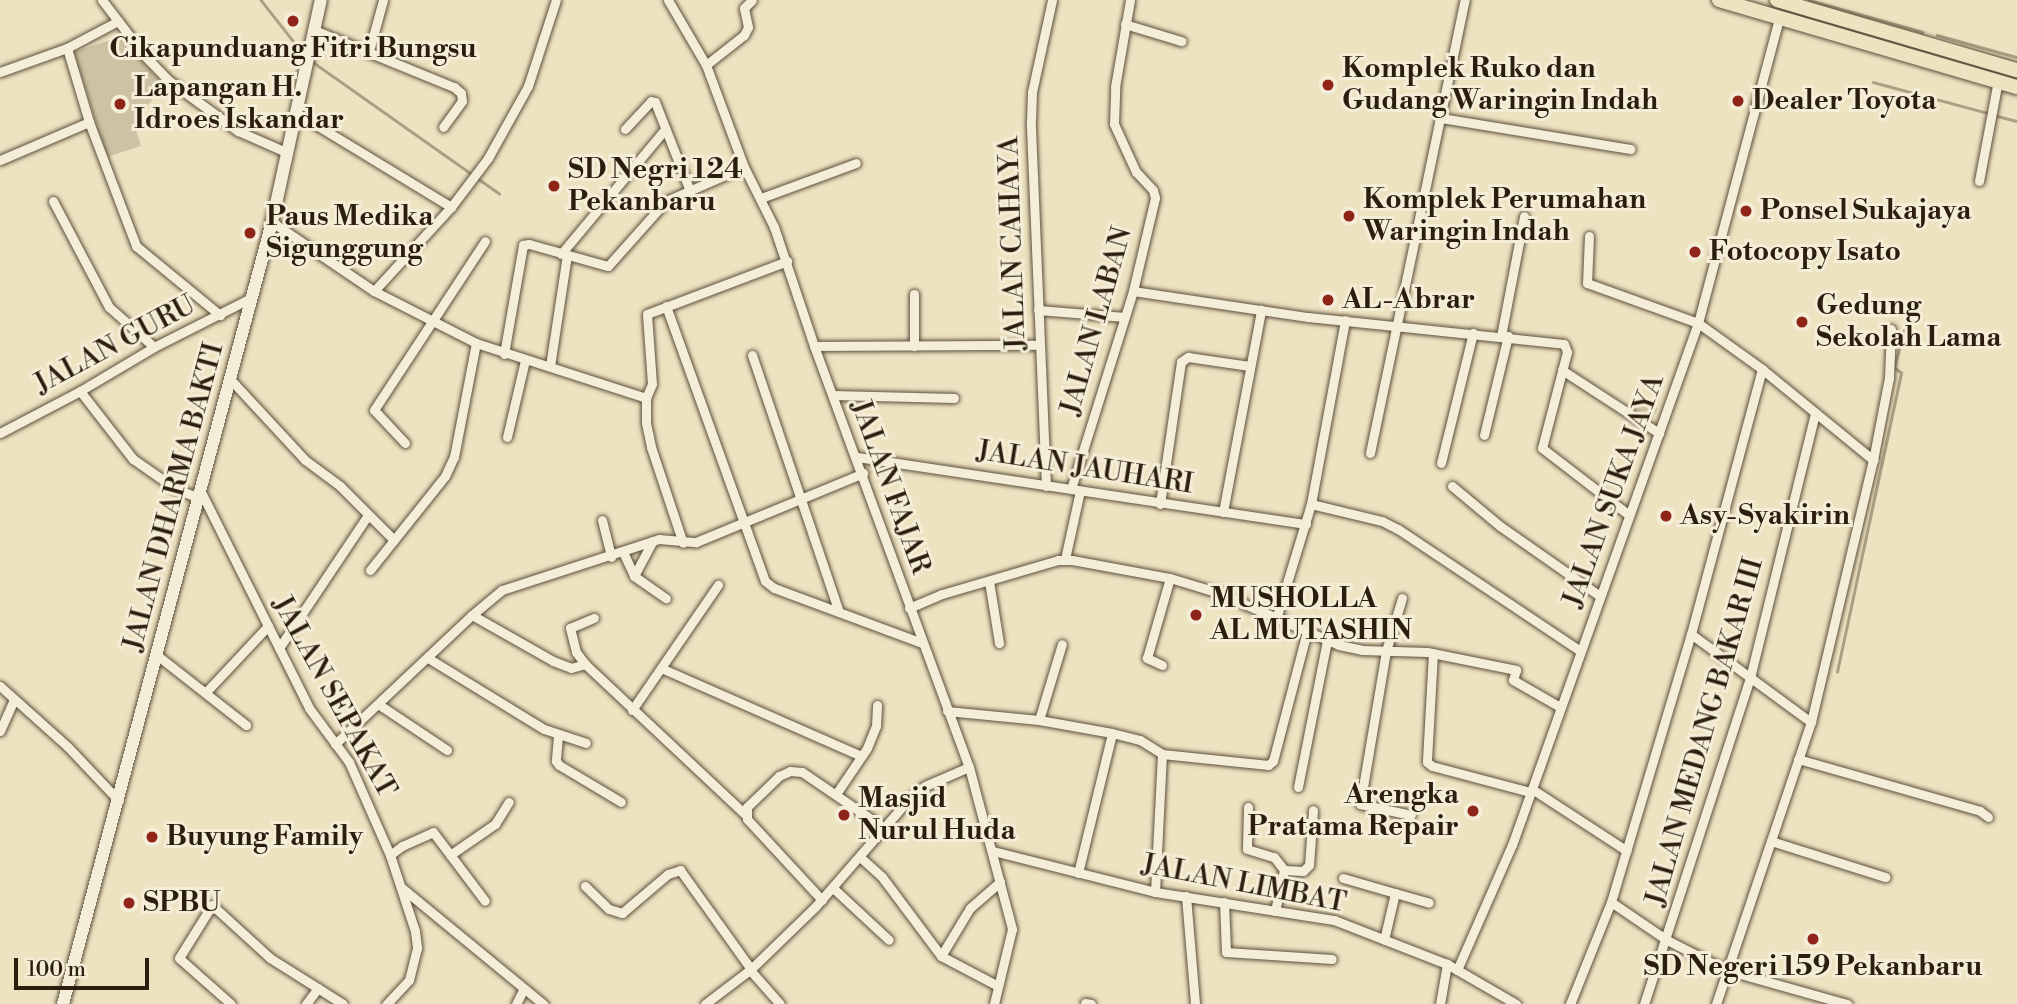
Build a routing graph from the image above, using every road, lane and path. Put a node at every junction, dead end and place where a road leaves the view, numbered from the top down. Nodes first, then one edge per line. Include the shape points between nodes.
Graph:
1 (102, 0) edge
2 (321, 0) edge
3 (383, 0) edge
4 (555, 0) edge
5 (668, 0) edge
6 (752, 0) edge
7 (1052, 0) edge
8 (1130, 0) edge
9 (1465, 0) edge
10 (1719, 0) edge
11 (1777, 0) edge
12 (1779, 18) junction
13 (118, 21) junction
14 (1125, 24) junction
15 (314, 30) junction
16 (1181, 41) dead end
17 (1895, 44) junction
18 (67, 48) junction
19 (369, 51) junction
20 (706, 65) junction
21 (2017, 69) edge
22 (0, 72) edge
23 (1998, 80) junction
24 (2017, 87) edge
25 (295, 112) junction
26 (1441, 118) junction
27 (89, 122) junction
28 (443, 127) dead end
29 (625, 130) dead end
30 (665, 130) junction
31 (1630, 149) dead end
32 (286, 152) junction
33 (0, 160) edge
34 (856, 163) dead end
35 (744, 167) junction
36 (1979, 181) dead end
37 (690, 191) junction
38 (761, 198) junction
39 (53, 201) dead end
40 (451, 208) junction
41 (1524, 216) dead end
42 (272, 222) junction
43 (1589, 236) dead end
44 (485, 241) dead end
45 (564, 255) junction
46 (787, 261) junction
47 (1133, 290) junction
48 (374, 291) junction
49 (914, 295) dead end
50 (251, 298) junction
51 (666, 306) junction
52 (1038, 310) junction
53 (1261, 310) junction
54 (220, 315) junction
55 (1125, 317) junction
56 (432, 320) junction
57 (1345, 320) junction
58 (1699, 323) junction
59 (1398, 325) junction
60 (1891, 329) dead end
61 (1473, 333) junction
62 (1504, 336) junction
63 (476, 343) junction
64 (1039, 345) junction
65 (814, 346) junction
66 (914, 346) junction
67 (154, 347) junction
68 (504, 354) junction
69 (752, 355) dead end
70 (525, 360) junction
71 (550, 366) junction
72 (1250, 366) junction
73 (1762, 369) junction
74 (1563, 370) junction
75 (231, 380) junction
76 (80, 391) junction
77 (833, 395) junction
78 (646, 398) junction
79 (954, 398) dead end
80 (1815, 414) junction
81 (0, 433) edge
82 (1659, 433) junction
83 (1484, 435) dead end
84 (507, 437) dead end
85 (405, 443) dead end
86 (1370, 453) dead end
87 (857, 457) junction
88 (1873, 460) junction
89 (1441, 463) dead end
90 (863, 473) junction
91 (1046, 486) junction
92 (1451, 486) dead end
93 (1075, 490) junction
94 (201, 495) junction
95 (800, 501) junction
96 (1160, 504) junction
97 (1311, 504) junction
98 (1223, 512) junction
99 (368, 515) junction
100 (1629, 515) junction
101 (603, 520) dead end
102 (743, 521) junction
103 (1306, 524) junction
104 (394, 540) junction
105 (653, 541) junction
106 (683, 543) junction
107 (623, 552) junction
108 (611, 557) junction
109 (1065, 559) junction
110 (370, 570) dead end
111 (634, 576) junction
112 (1170, 578) junction
113 (989, 581) junction
114 (718, 585) dead end
115 (1600, 596) junction
116 (666, 598) dead end
117 (1402, 598) dead end
118 (909, 608) junction
119 (839, 612) junction
120 (472, 615) junction
121 (594, 618) dead end
122 (1276, 619) junction
123 (268, 626) junction
124 (1307, 631) junction
125 (1691, 634) junction
126 (1327, 641) junction
127 (922, 643) junction
128 (999, 643) dead end
129 (1062, 644) dead end
130 (279, 648) junction
131 (1386, 650) junction
132 (1580, 651) junction
133 (1433, 653) junction
134 (158, 656) junction
135 (428, 658) junction
136 (585, 664) junction
137 (1162, 665) dead end
138 (661, 667) junction
139 (1750, 678) junction
140 (0, 686) edge
141 (206, 692) junction
142 (14, 700) junction
143 (378, 704) junction
144 (877, 705) dead end
145 (1560, 707) junction
146 (632, 710) junction
147 (947, 710) junction
148 (1039, 720) junction
149 (1811, 722) junction
150 (246, 725) dead end
151 (0, 731) edge
152 (1112, 733) junction
153 (558, 736) junction
154 (586, 743) dead end
155 (335, 744) junction
156 (447, 750) dead end
157 (1162, 754) junction
158 (861, 757) junction
159 (1798, 759) junction
160 (969, 767) junction
161 (1298, 786) dead end
162 (1531, 790) junction
163 (836, 794) junction
164 (119, 801) junction
165 (509, 802) dead end
166 (621, 803) dead end
167 (1248, 807) dead end
168 (1313, 810) dead end
169 (746, 815) junction
170 (1410, 815) dead end
171 (1988, 817) dead end
172 (884, 828) junction
173 (1771, 841) junction
174 (993, 850) junction
175 (1627, 851) junction
176 (390, 855) junction
177 (450, 855) junction
178 (860, 857) junction
179 (1284, 870) junction
180 (1078, 873) junction
181 (1885, 877) dead end
182 (1343, 878) dead end
183 (1000, 881) junction
184 (585, 886) dead end
185 (402, 888) junction
186 (833, 888) junction
187 (1155, 892) junction
188 (1395, 893) junction
189 (1186, 896) junction
190 (822, 900) junction
191 (485, 901) dead end
192 (1224, 902) junction
193 (1429, 902) dead end
194 (1611, 902) junction
195 (1275, 911) junction
196 (889, 940) dead end
197 (1384, 940) junction
198 (1667, 940) junction
199 (941, 956) junction
200 (1332, 958) dead end
201 (1447, 964) junction
202 (750, 969) junction
203 (1457, 970) junction
204 (1726, 970) junction
205 (998, 986) junction
206 (318, 988) junction
207 (523, 990) junction
208 (63, 1004) edge
209 (231, 1004) edge
210 (306, 1004) edge
211 (343, 1004) edge
212 (387, 1004) edge
213 (516, 1004) edge
214 (543, 1004) edge
215 (705, 1004) edge
216 (780, 1004) edge
217 (994, 1004) edge
218 (1195, 1004) edge
219 (1440, 1004) edge
220 (1516, 1004) edge
221 (1570, 1004) edge
222 (1644, 1004) edge
223 (1716, 1004) edge
224 (1847, 1004) edge

1 - 13 street
2 - 15 main road, JALAN DHARMA BAKTI
3 - 19 street
4 - 40 street via 528,86 479,171
5 - 20 street, JALAN FAJAR
6 - 20 street via 744,8 748,27 744,35
7 - 52 street, JALAN CAHAYA via 1032,92
8 - 14 street, JALAN LABAN
9 - 26 street
10 - 12 main road
11 - 17 main road
12 - 17 main road
12 - 58 street, JALAN SUKA JAYA
13 - 18 street
13 - 32 street via 168,80 237,131
14 - 16 street
14 - 47 street, JALAN LABAN via 1114,124 1136,172 1155,198
15 - 19 street
15 - 25 main road, JALAN DHARMA BAKTI
17 - 21 main road
17 - 23 main road
18 - 22 street
18 - 27 street
19 - 28 street via 461,93 462,101
20 - 35 street, JALAN FAJAR
23 - 24 main road
23 - 36 street
25 - 32 main road, JALAN DHARMA BAKTI
25 - 40 street
26 - 31 street
26 - 59 street
27 - 33 street
27 - 54 street via 136,246
29 - 30 street via 653,101
30 - 37 street
30 - 45 street
32 - 42 main road, JALAN DHARMA BAKTI
34 - 38 street
35 - 37 street
35 - 38 street, JALAN FAJAR
37 - 45 street via 666,201 608,266
38 - 46 street, JALAN FAJAR
39 - 67 street via 109,307
40 - 48 street
41 - 62 street
42 - 48 street
42 - 50 main road, JALAN DHARMA BAKTI
43 - 58 street via 1587,283
44 - 56 street
45 - 68 street via 529,244 522,247
45 - 71 street
46 - 51 street
46 - 65 street, JALAN FAJAR
47 - 53 street
47 - 55 street, JALAN LABAN
48 - 56 street
49 - 66 street
50 - 54 street, JALAN GURU
50 - 75 main road, JALAN DHARMA BAKTI
51 - 78 street via 647,314 652,384
51 - 102 street
52 - 55 street
52 - 64 street, JALAN CAHAYA
53 - 57 street
53 - 72 street
54 - 67 street, JALAN GURU
55 - 93 street, JALAN LABAN
56 - 63 street
56 - 85 street via 374,410
57 - 59 street
57 - 97 street
58 - 73 street
58 - 82 street, JALAN SUKA JAYA
59 - 61 street
59 - 86 street
60 - 88 street via 1889,378
61 - 62 street
61 - 89 street
62 - 74 street via 1566,345
62 - 83 street
63 - 68 street
63 - 104 street via 454,457 445,476
64 - 66 street
64 - 91 street, JALAN CAHAYA
65 - 66 street
65 - 77 street, JALAN FAJAR
67 - 76 street, JALAN GURU
68 - 70 street
69 - 95 street
70 - 71 street
70 - 84 street
71 - 78 street
72 - 96 street via 1188,357 1181,362
72 - 98 street
73 - 80 street
73 - 125 street
74 - 82 street
74 - 100 street via 1542,448
75 - 94 main road, JALAN DHARMA BAKTI
75 - 99 street via 305,460
76 - 81 street, JALAN GURU
76 - 94 street via 133,459 176,489
77 - 79 street
77 - 87 street, JALAN FAJAR
78 - 106 street via 651,447
80 - 88 street
80 - 139 street, JALAN MEDANG BAKAR III
82 - 100 street, JALAN SUKA JAYA
87 - 90 street, JALAN FAJAR
87 - 91 street, JALAN JAUHARI
88 - 149 street
90 - 95 street
90 - 118 street, JALAN FAJAR
91 - 93 street, JALAN JAUHARI
92 - 115 street
93 - 96 street, JALAN JAUHARI
93 - 109 street, JALAN LABAN
94 - 123 street, JALAN SEPAKAT
94 - 134 main road, JALAN DHARMA BAKTI
95 - 102 street
95 - 119 street
96 - 98 street, JALAN JAUHARI
97 - 103 street
97 - 132 street via 1398,529
98 - 103 street, JALAN JAUHARI
99 - 104 street
99 - 130 street
100 - 115 street, JALAN SUKA JAYA
101 - 108 street
102 - 106 street via 696,542
102 - 119 street via 768,585
103 - 122 street
104 - 110 street
105 - 106 street
105 - 107 street
105 - 111 street
107 - 108 street
107 - 111 street
108 - 120 street via 502,590
109 - 112 street
109 - 113 street
111 - 116 street
112 - 122 street
112 - 137 street via 1147,658
113 - 118 street
113 - 128 street
114 - 138 street
115 - 132 street, JALAN SUKA JAYA
117 - 131 street
118 - 127 street, JALAN FAJAR
119 - 127 street
120 - 135 street
120 - 136 street via 563,666
121 - 136 street via 569,630
122 - 124 street
123 - 130 street, JALAN SEPAKAT
123 - 141 street
124 - 126 street
124 - 157 street via 1270,764
125 - 139 street
125 - 175 street
126 - 131 street via 1362,650
126 - 161 street
127 - 147 street, JALAN FAJAR
129 - 148 street
130 - 155 street, JALAN SEPAKAT via 309,708
131 - 133 street
131 - 170 street via 1360,804
132 - 145 street, JALAN SUKA JAYA
133 - 145 street via 1516,670 1513,680
133 - 162 street via 1427,762
134 - 141 street
134 - 164 main road, JALAN DHARMA BAKTI
135 - 143 street
135 - 153 street
136 - 146 street
138 - 146 street
138 - 158 street
139 - 149 street
139 - 198 street, JALAN MEDANG BAKAR III
140 - 142 street
141 - 150 street
142 - 151 street
142 - 164 street via 68,747
143 - 155 street
143 - 156 street
144 - 158 street via 876,726
145 - 162 street, JALAN SUKA JAYA
146 - 169 street
147 - 148 street
147 - 160 street, JALAN FAJAR
148 - 152 street
149 - 159 street
152 - 157 street via 1140,740
152 - 180 street
153 - 154 street
153 - 166 street via 559,765
155 - 176 street, JALAN SEPAKAT via 349,762
157 - 187 street
158 - 163 street
159 - 171 street
159 - 173 street
160 - 172 street via 925,786
160 - 174 street, JALAN FAJAR
162 - 175 street
162 - 203 street, JALAN SUKA JAYA
163 - 169 street via 802,772 790,771 747,807
163 - 172 street
164 - 208 main road, JALAN DHARMA BAKTI
165 - 177 street via 495,824
167 - 179 street via 1247,849 1274,857
168 - 179 street via 1306,870
169 - 190 street
172 - 178 street
173 - 181 street
173 - 204 street
174 - 180 street, JALAN LIMBAT
174 - 183 street, JALAN FAJAR
175 - 194 street
176 - 177 street via 433,832
176 - 185 street, JALAN SEPAKAT
177 - 191 street
178 - 186 street
178 - 199 street via 882,877
179 - 195 street
180 - 187 street, JALAN LIMBAT
182 - 188 street
183 - 199 street via 970,908
183 - 205 street, JALAN FAJAR via 1012,929
184 - 202 street via 609,909 622,913 668,874 680,870
185 - 207 street
185 - 212 street, JALAN SEPAKAT via 417,948 409,980
186 - 190 street
186 - 196 street
187 - 189 street, JALAN LIMBAT
188 - 193 street
188 - 197 street
189 - 192 street, JALAN LIMBAT
189 - 218 street
190 - 202 street
192 - 195 street, JALAN LIMBAT
192 - 200 street via 1226,952
194 - 198 street
194 - 221 street
195 - 197 street, JALAN LIMBAT via 1334,920
197 - 201 street, JALAN LIMBAT
198 - 204 street
198 - 222 street, JALAN MEDANG BAKAR III
199 - 205 street
201 - 203 street, JALAN LIMBAT
201 - 219 street
202 - 215 street
202 - 216 street
203 - 220 street, JALAN LIMBAT
204 - 223 street
204 - 224 street
205 - 217 street, JALAN FAJAR
206 - 209 street via 270,958 212,905 179,958
206 - 210 street
206 - 211 street
207 - 213 street
207 - 214 street

